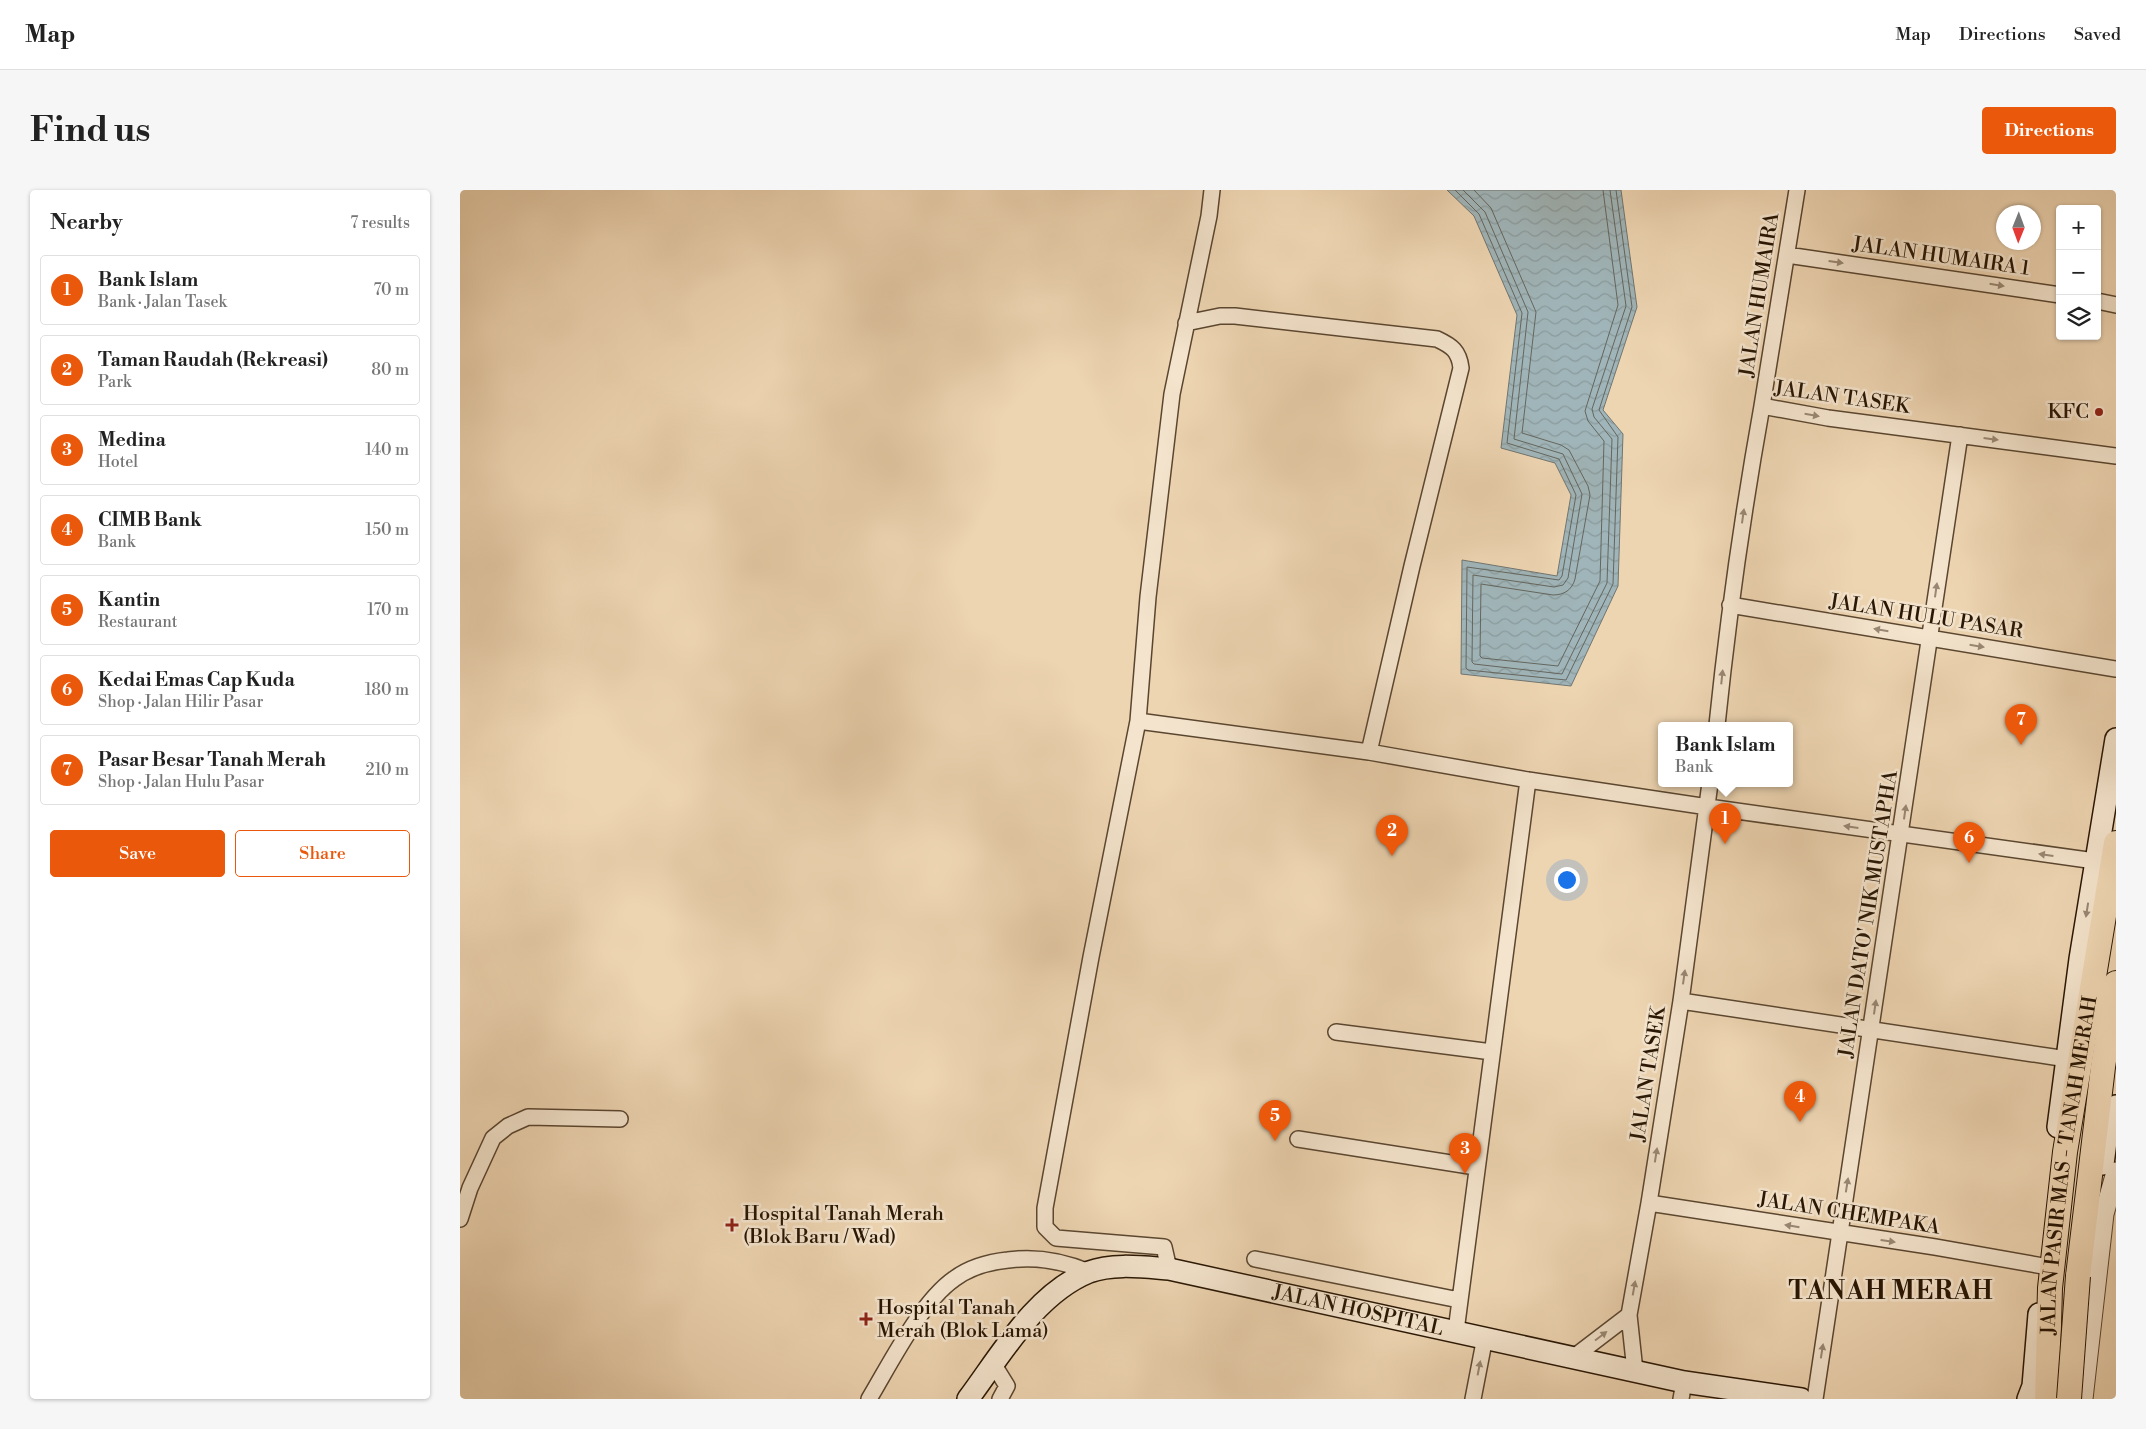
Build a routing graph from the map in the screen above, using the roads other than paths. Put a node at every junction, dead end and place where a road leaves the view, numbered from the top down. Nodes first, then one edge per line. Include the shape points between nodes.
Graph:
1 (1212, 190) edge
2 (1797, 190) edge
3 (1787, 255) junction
4 (2056, 294) edge
5 (2101, 303) edge
6 (2116, 305) edge
7 (1186, 323) junction
8 (1762, 406) junction
9 (1960, 435) junction
10 (2116, 456) edge
11 (1730, 605) junction
12 (1929, 638) junction
13 (2116, 669) edge
14 (1138, 721) junction
15 (1717, 722) edge
16 (2116, 740) edge
17 (1369, 752) junction
18 (1528, 780) junction
19 (1710, 787) edge
20 (1708, 807) junction
21 (1902, 834) junction
22 (2116, 843) edge
23 (2095, 862) junction
24 (2116, 888) edge
25 (2116, 985) edge
26 (1681, 1001) junction
27 (2116, 1017) edge
28 (1872, 1030) junction
29 (1336, 1032) dead end
30 (1492, 1052) junction
31 (2067, 1059) junction
32 (2108, 1061) edge
33 (2116, 1091) edge
34 (2116, 1106) edge
35 (620, 1119) dead end
36 (2097, 1122) junction
37 (1298, 1139) dead end
38 (1476, 1167) junction
39 (2116, 1172) edge
40 (1649, 1203) junction
41 (460, 1218) edge
42 (1840, 1233) junction
43 (1255, 1259) dead end
44 (2043, 1266) junction
45 (1169, 1269) junction
46 (1089, 1272) junction
47 (1459, 1300) junction
48 (1629, 1315) junction
49 (2049, 1324) junction
50 (1456, 1331) junction
51 (1485, 1337) junction
52 (1574, 1357) junction
53 (2079, 1364) junction
54 (994, 1365) junction
55 (1635, 1371) junction
56 (1683, 1390) edge
57 (869, 1399) edge
58 (968, 1399) edge
59 (1000, 1399) edge
60 (1473, 1399) edge
61 (1801, 1399) edge
62 (1815, 1399) edge
63 (2028, 1399) edge
64 (2047, 1399) edge
65 (2068, 1399) edge
66 (2079, 1399) edge
67 (2083, 1399) edge

1 - 7 street
2 - 3 street, JALAN HUMAIRA
3 -> 4 street, JALAN HUMAIRA 1
3 - 8 street, JALAN HUMAIRA
5 - 6 street
7 - 14 street via 1172,394 1149,587
7 - 17 street via 1235,316 1437,339 1451,346 1459,356 1461,368
8 -> 9 street, JALAN TASEK
11 -> 8 street, JALAN TASEK via 1744,502
9 -> 10 street, JALAN TASEK
12 -> 9 street, JALAN DATO' NIK MUSTAPHA
12 -> 11 street, JALAN HULU PASAR
15 -> 11 street, JALAN TASEK
12 -> 13 street, JALAN HULU PASAR
21 -> 12 street, JALAN DATO' NIK MUSTAPHA
14 - 17 street
14 - 45 street via 1087,976 1045,1208 1045,1227 1056,1238 1164,1247
16 - 23 main road
17 - 18 street
18 - 20 street
18 - 30 street
19 - 20 street, JALAN TASEK
21 -> 20 street
26 -> 20 street, JALAN TASEK
23 -> 21 street
28 -> 21 street, JALAN DATO' NIK MUSTAPHA
22 - 49 main road, JALAN PASIR MAS - TANAH MERAH via 2065,1152
23 -> 31 main road
24 - 32 main road via 2094,1043 2094,1050
25 - 27 main road
25 - 32 main road
26 - 28 street
40 -> 26 street, JALAN TASEK
28 - 31 street
42 -> 28 street, JALAN DATO' NIK MUSTAPHA
29 - 30 street
30 - 38 street
31 - 44 main road
32 - 36 main road, JALAN PASIR MAS - TANAH MERAH
32 - 49 main road via 2090,1070 2060,1287
33 - 36 main road
34 - 53 main road via 2107,1134
35 - 41 street via 528,1117 508,1126 493,1138
36 - 65 main road, JALAN PASIR MAS - TANAH MERAH, bridge via 2078,1276
37 - 38 street
38 - 47 street
39 - 67 street via 2104,1214
42 -> 40 street, JALAN CHEMPAKA
48 -> 40 street, JALAN TASEK
42 -> 44 street, JALAN CHEMPAKA
62 -> 42 street, JALAN DATO' NIK MUSTAPHA
43 - 47 street
44 - 63 main road via 2033,1386
45 - 46 main road, JALAN HOSPITAL via 1137,1266
45 - 50 main road, JALAN HOSPITAL
46 - 54 main road, JALAN HOSPITAL via 1062,1288 1034,1312 1009,1340
46 - 57 street via 1068,1263 1021,1258 975,1267 955,1278 938,1293 907,1336
47 - 50 street
52 -> 48 street
48 - 55 street, JALAN TASEK
49 - 64 main road, JALAN PASIR MAS - TANAH MERAH
50 - 51 main road, JALAN HOSPITAL
51 - 52 main road, JALAN HOSPITAL
60 -> 51 street
52 - 55 main road, JALAN HOSPITAL
53 - 65 main road
53 - 66 main road
54 - 58 main road, JALAN HOSPITAL
54 - 59 street via 1007,1386
55 - 56 main road, JALAN HOSPITAL
56 - 61 main road, JALAN HOSPITAL

